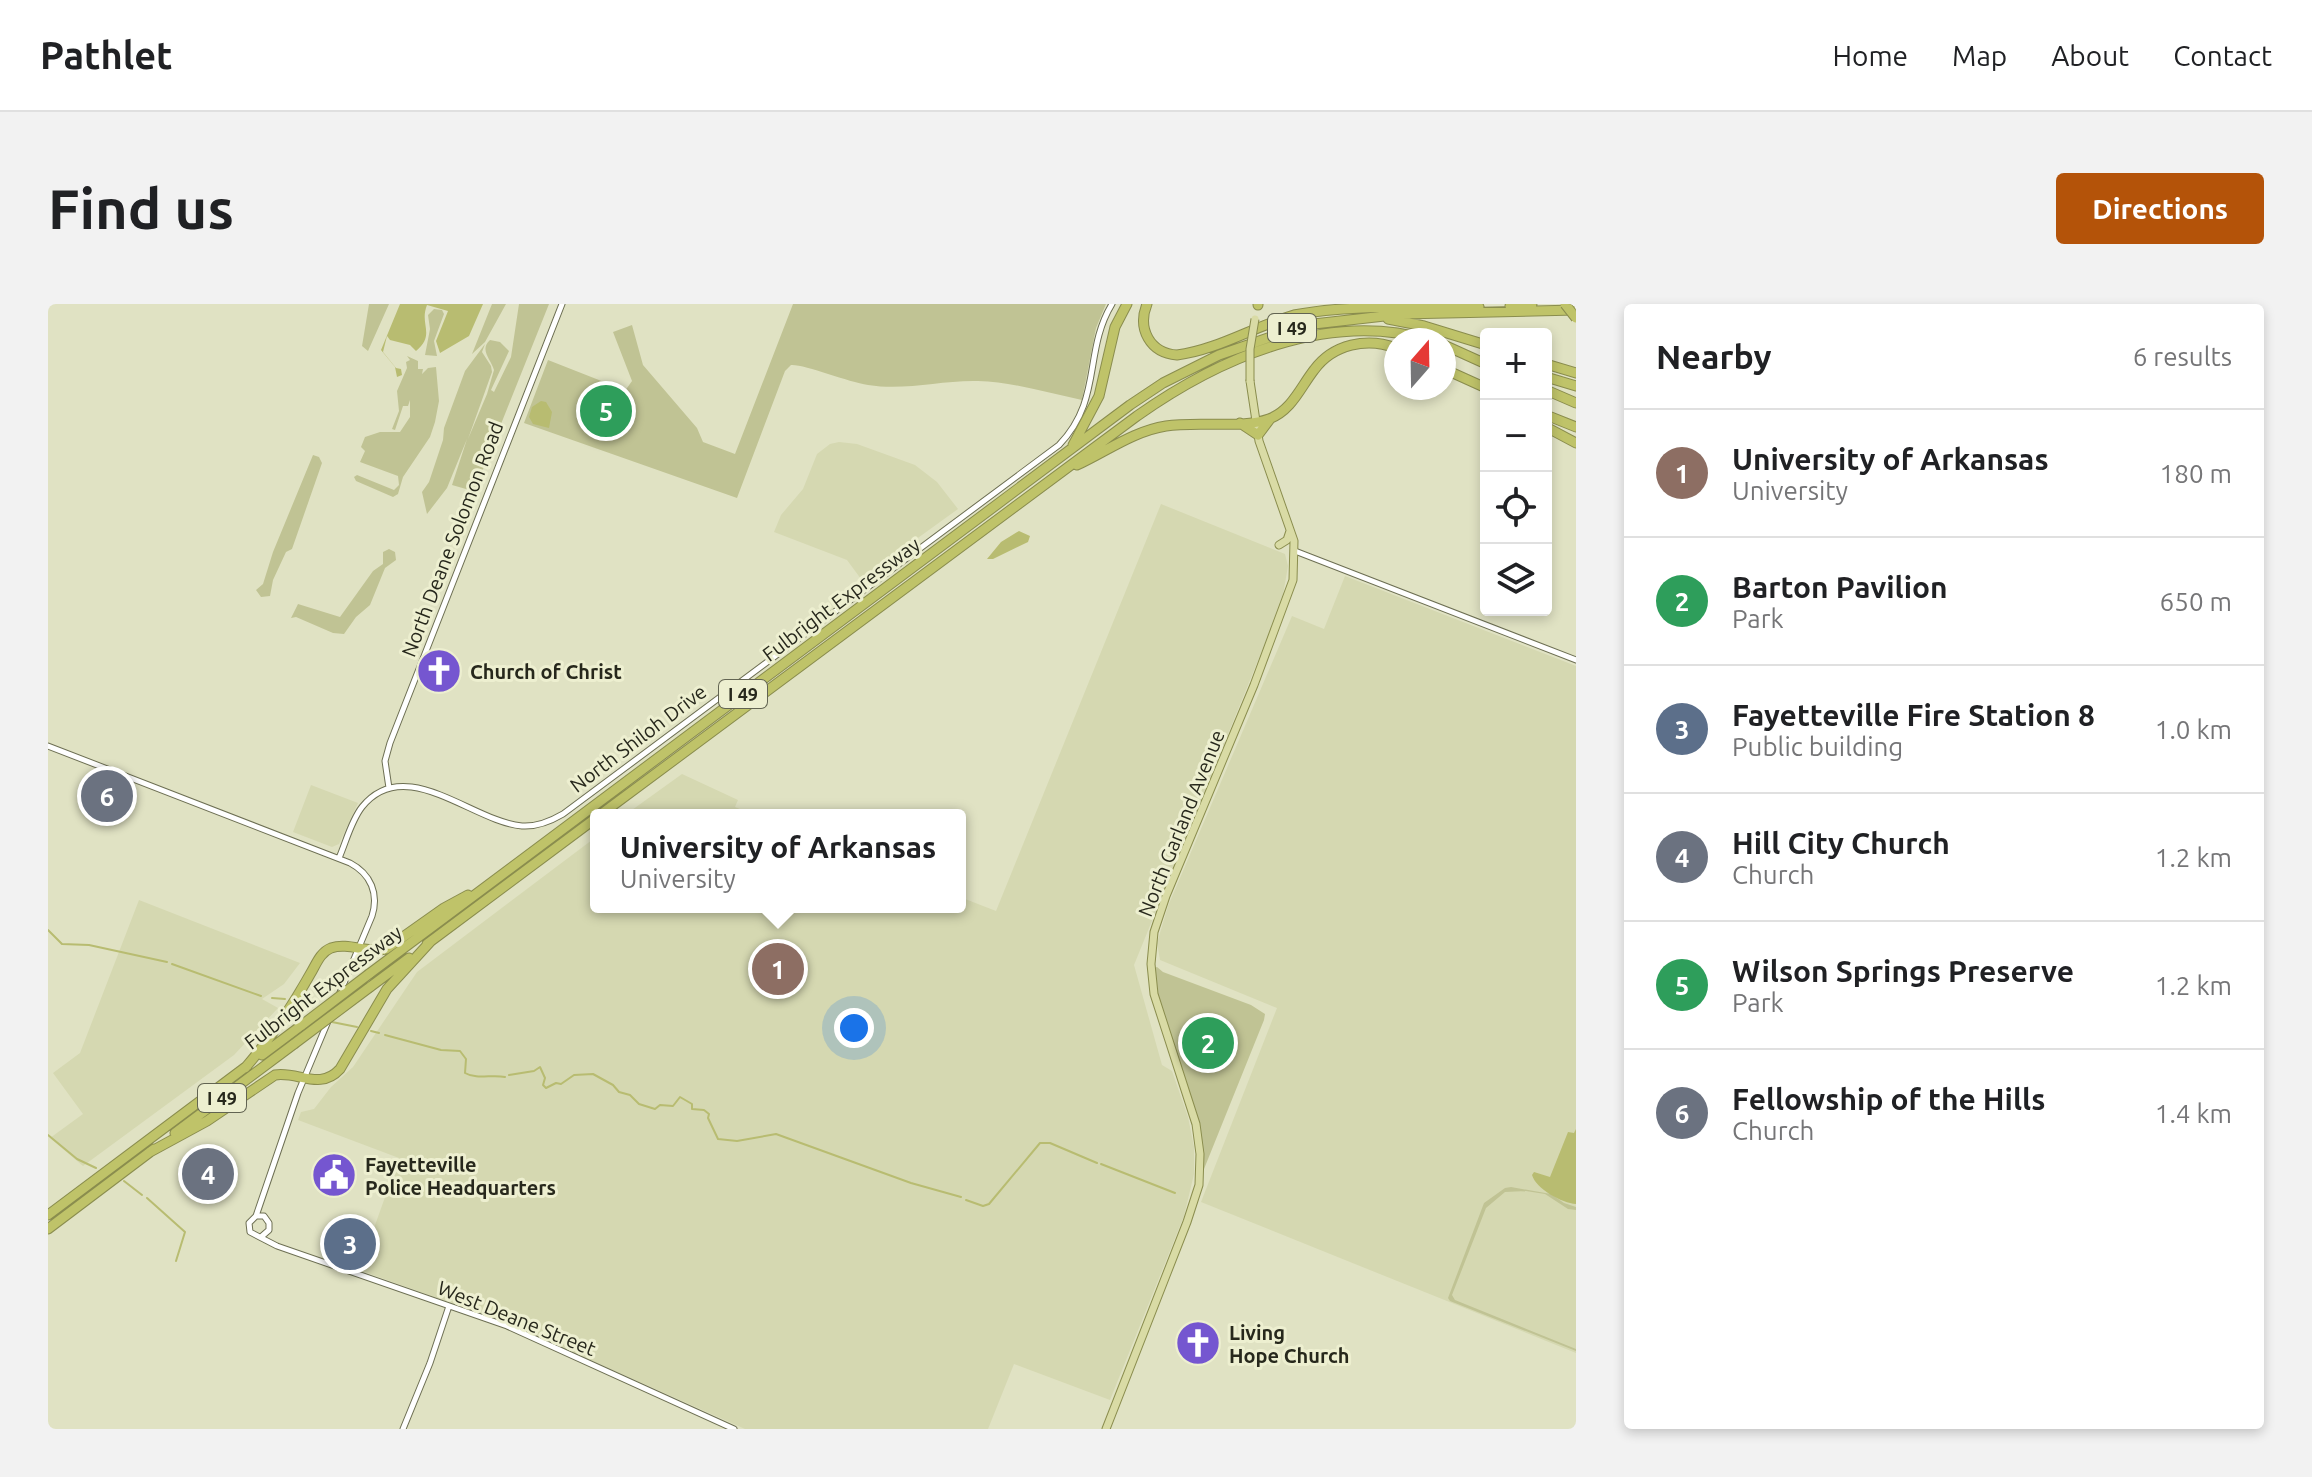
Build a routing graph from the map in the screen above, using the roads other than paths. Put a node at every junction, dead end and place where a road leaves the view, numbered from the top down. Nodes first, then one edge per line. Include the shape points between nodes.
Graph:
1 (562, 304) edge
2 (1112, 304) edge
3 (1127, 304) edge
4 (1147, 304) edge
5 (1258, 304) edge
6 (1531, 304) edge
7 (1565, 304) edge
8 (1576, 310) edge
9 (1368, 318) junction
10 (1576, 318) edge
11 (1384, 332) edge
12 (1480, 343) edge
13 (1384, 346) edge
14 (1456, 349) edge
15 (1480, 359) edge
16 (1552, 366) edge
17 (1576, 373) edge
18 (1456, 375) edge
19 (1552, 379) edge
20 (1576, 386) edge
21 (1480, 387) edge
22 (1552, 393) edge
23 (1576, 403) edge
24 (1552, 417) edge
25 (1270, 419) junction
26 (1254, 422) junction
27 (1240, 423) junction
28 (1576, 427) edge
29 (1552, 430) edge
30 (1258, 435) junction
31 (1576, 443) edge
32 (1070, 450) junction
33 (1060, 473) junction
34 (1291, 529) junction
35 (1279, 545) dead end
36 (1295, 551) junction
37 (1576, 660) edge
38 (48, 746) edge
39 (389, 788) junction
40 (590, 809) edge
41 (591, 809) edge
42 (609, 809) edge
43 (590, 823) edge
44 (339, 858) junction
45 (489, 885) junction
46 (431, 941) junction
47 (357, 948) junction
48 (245, 1068) junction
49 (304, 1079) junction
50 (150, 1152) junction
51 (263, 1193) junction
52 (48, 1215) edge
53 (256, 1216) junction
54 (264, 1216) junction
55 (48, 1229) edge
56 (269, 1230) junction
57 (261, 1237) junction
58 (284, 1248) junction
59 (449, 1306) junction
60 (403, 1429) edge
61 (734, 1429) edge
62 (1106, 1429) edge

1 - 39 street, North Deane Solomon Road via 390,743 385,761
2 - 39 street, North Shiloh Drive via 1101,329 1084,410 1059,445 563,814 545,823 516,825 418,788
3 - 32 highway via 1114,332 1096,404
4 - 6 highway via 1143,324 1149,340 1162,352 1177,355 1320,310
5 - 26 main road, North Garland Avenue, bridge via 1250,349
7 - 10 highway, bridge
8 - 9 highway, Fulbright Expressway
9 - 12 highway, I 49 via 1424,326
9 - 32 highway, Fulbright Expressway / I 49 via 1305,325 1219,355 1163,383
11 - 33 highway, Fulbright Expressway / I 49 via 1306,337 1223,367 1170,393
13 - 25 highway via 1366,343 1337,350
14 - 15 highway
16 - 17 highway
18 - 21 highway
19 - 20 highway
22 - 23 highway
24 - 28 highway
25 - 26 highway
25 - 30 highway
26 - 27 highway
26 - 30 main road, North Garland Avenue
27 - 30 highway
27 - 33 highway via 1150,429
29 - 31 highway
30 - 34 main road, North Garland Avenue
32 - 41 highway, Fulbright Expressway / I 49
33 - 42 highway, Fulbright Expressway / I 49
34 - 35 main road
34 - 36 main road, North Garland Avenue
36 - 37 street
36 - 62 main road, North Garland Avenue via 1286,603 1154,932 1154,994 1196,1124 1199,1185
38 - 44 street
39 - 44 street via 362,807
40 - 45 highway, Fulbright Expressway / I 49
43 - 46 highway, Fulbright Expressway / I 49
44 - 47 street via 365,875 375,900
45 - 47 highway via 444,908 392,947
45 - 48 highway, Fulbright Expressway / I 49, bridge
46 - 49 highway via 387,989 336,1073 323,1080
46 - 50 highway, Fulbright Expressway / I 49, bridge
47 - 48 highway via 338,947 323,954 282,1023
47 - 49 street
48 - 52 highway, Fulbright Expressway / I 49
49 - 50 highway via 270,1077
49 - 51 street
50 - 55 highway, Fulbright Expressway / I 49
51 - 53 street
51 - 54 street
53 - 54 street
53 - 57 street via 248,1229
54 - 56 street
56 - 57 street
56 - 58 street
57 - 58 street, West Deane Street
58 - 59 street, West Deane Street
59 - 60 street
59 - 61 street, West Deane Street via 507,1326

